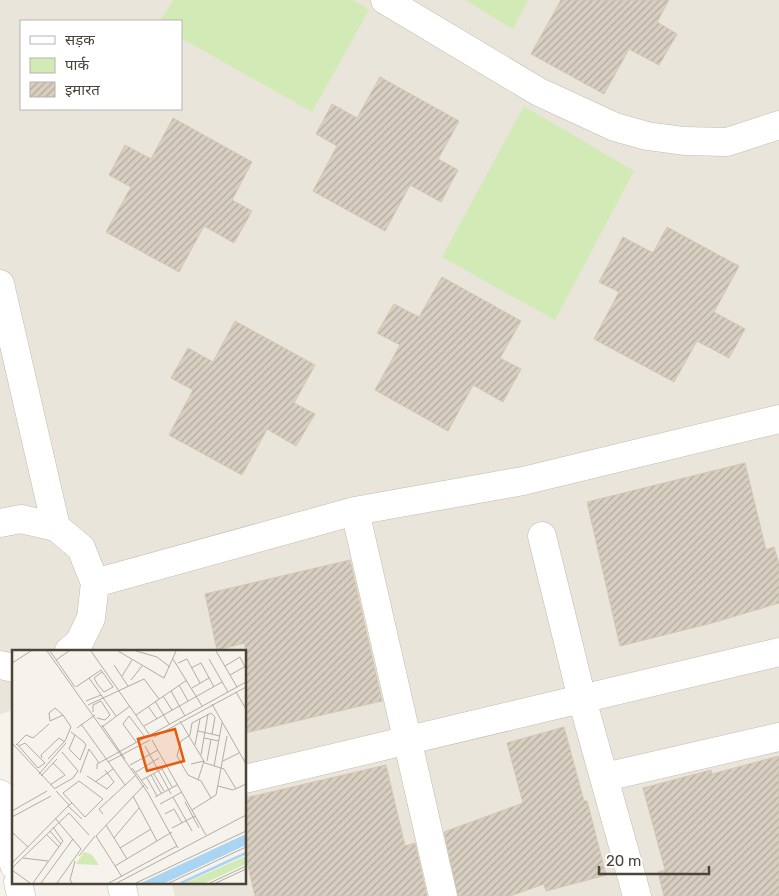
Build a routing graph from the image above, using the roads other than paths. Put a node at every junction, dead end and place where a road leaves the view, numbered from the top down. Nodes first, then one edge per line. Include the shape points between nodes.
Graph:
1 (385, 0) edge
2 (779, 125) edge
3 (0, 284) edge
4 (779, 419) edge
5 (355, 511) junction
6 (0, 523) edge
7 (56, 527) junction
8 (542, 536) dead end
9 (95, 583) junction
10 (76, 648) edge
11 (779, 652) edge
12 (582, 699) junction
13 (779, 737) edge
14 (407, 741) junction
15 (605, 777) junction
16 (246, 779) edge
17 (0, 794) edge
18 (12, 854) edge
19 (443, 896) edge
20 (637, 896) edge

1 - 2 street via 539,92 615,127 684,141 727,142
3 - 7 street
4 - 5 street via 523,481
5 - 9 street
5 - 14 street
6 - 7 street via 21,519
7 - 9 street via 81,548
8 - 12 street
9 - 10 street via 91,618
11 - 12 street
12 - 14 street
12 - 15 street
13 - 15 street
14 - 16 street
14 - 19 street
15 - 20 street
17 - 18 street

